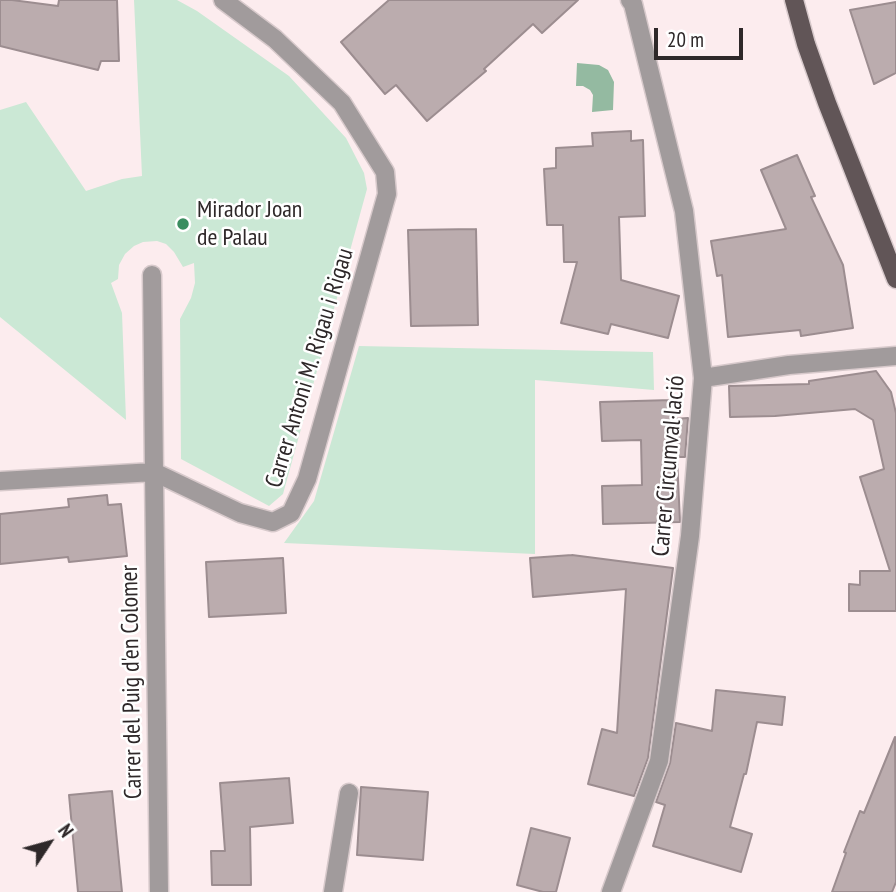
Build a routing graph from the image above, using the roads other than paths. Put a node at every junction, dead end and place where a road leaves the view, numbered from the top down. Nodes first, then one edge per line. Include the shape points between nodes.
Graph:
1 (223, 0) edge
2 (630, 0) edge
3 (794, 0) edge
4 (152, 275) dead end
5 (896, 279) edge
6 (896, 356) edge
7 (703, 378) junction
8 (154, 472) junction
9 (0, 481) edge
10 (349, 793) dead end
11 (159, 892) edge
12 (333, 892) edge
13 (611, 892) edge

1 - 8 street, Carrer Antoni M. Rigau i Rigau via 275,39 342,103 384,172 387,194 307,479 291,513 273,522 240,513
2 - 7 street, Carrer Circumval·lació via 684,211
3 - 5 main road via 827,103
4 - 8 street
6 - 7 street
7 - 13 street, Carrer Circumval·lació via 690,536 659,761
8 - 9 street
8 - 11 street, Carrer del Puig d'en Colomer
10 - 12 street

